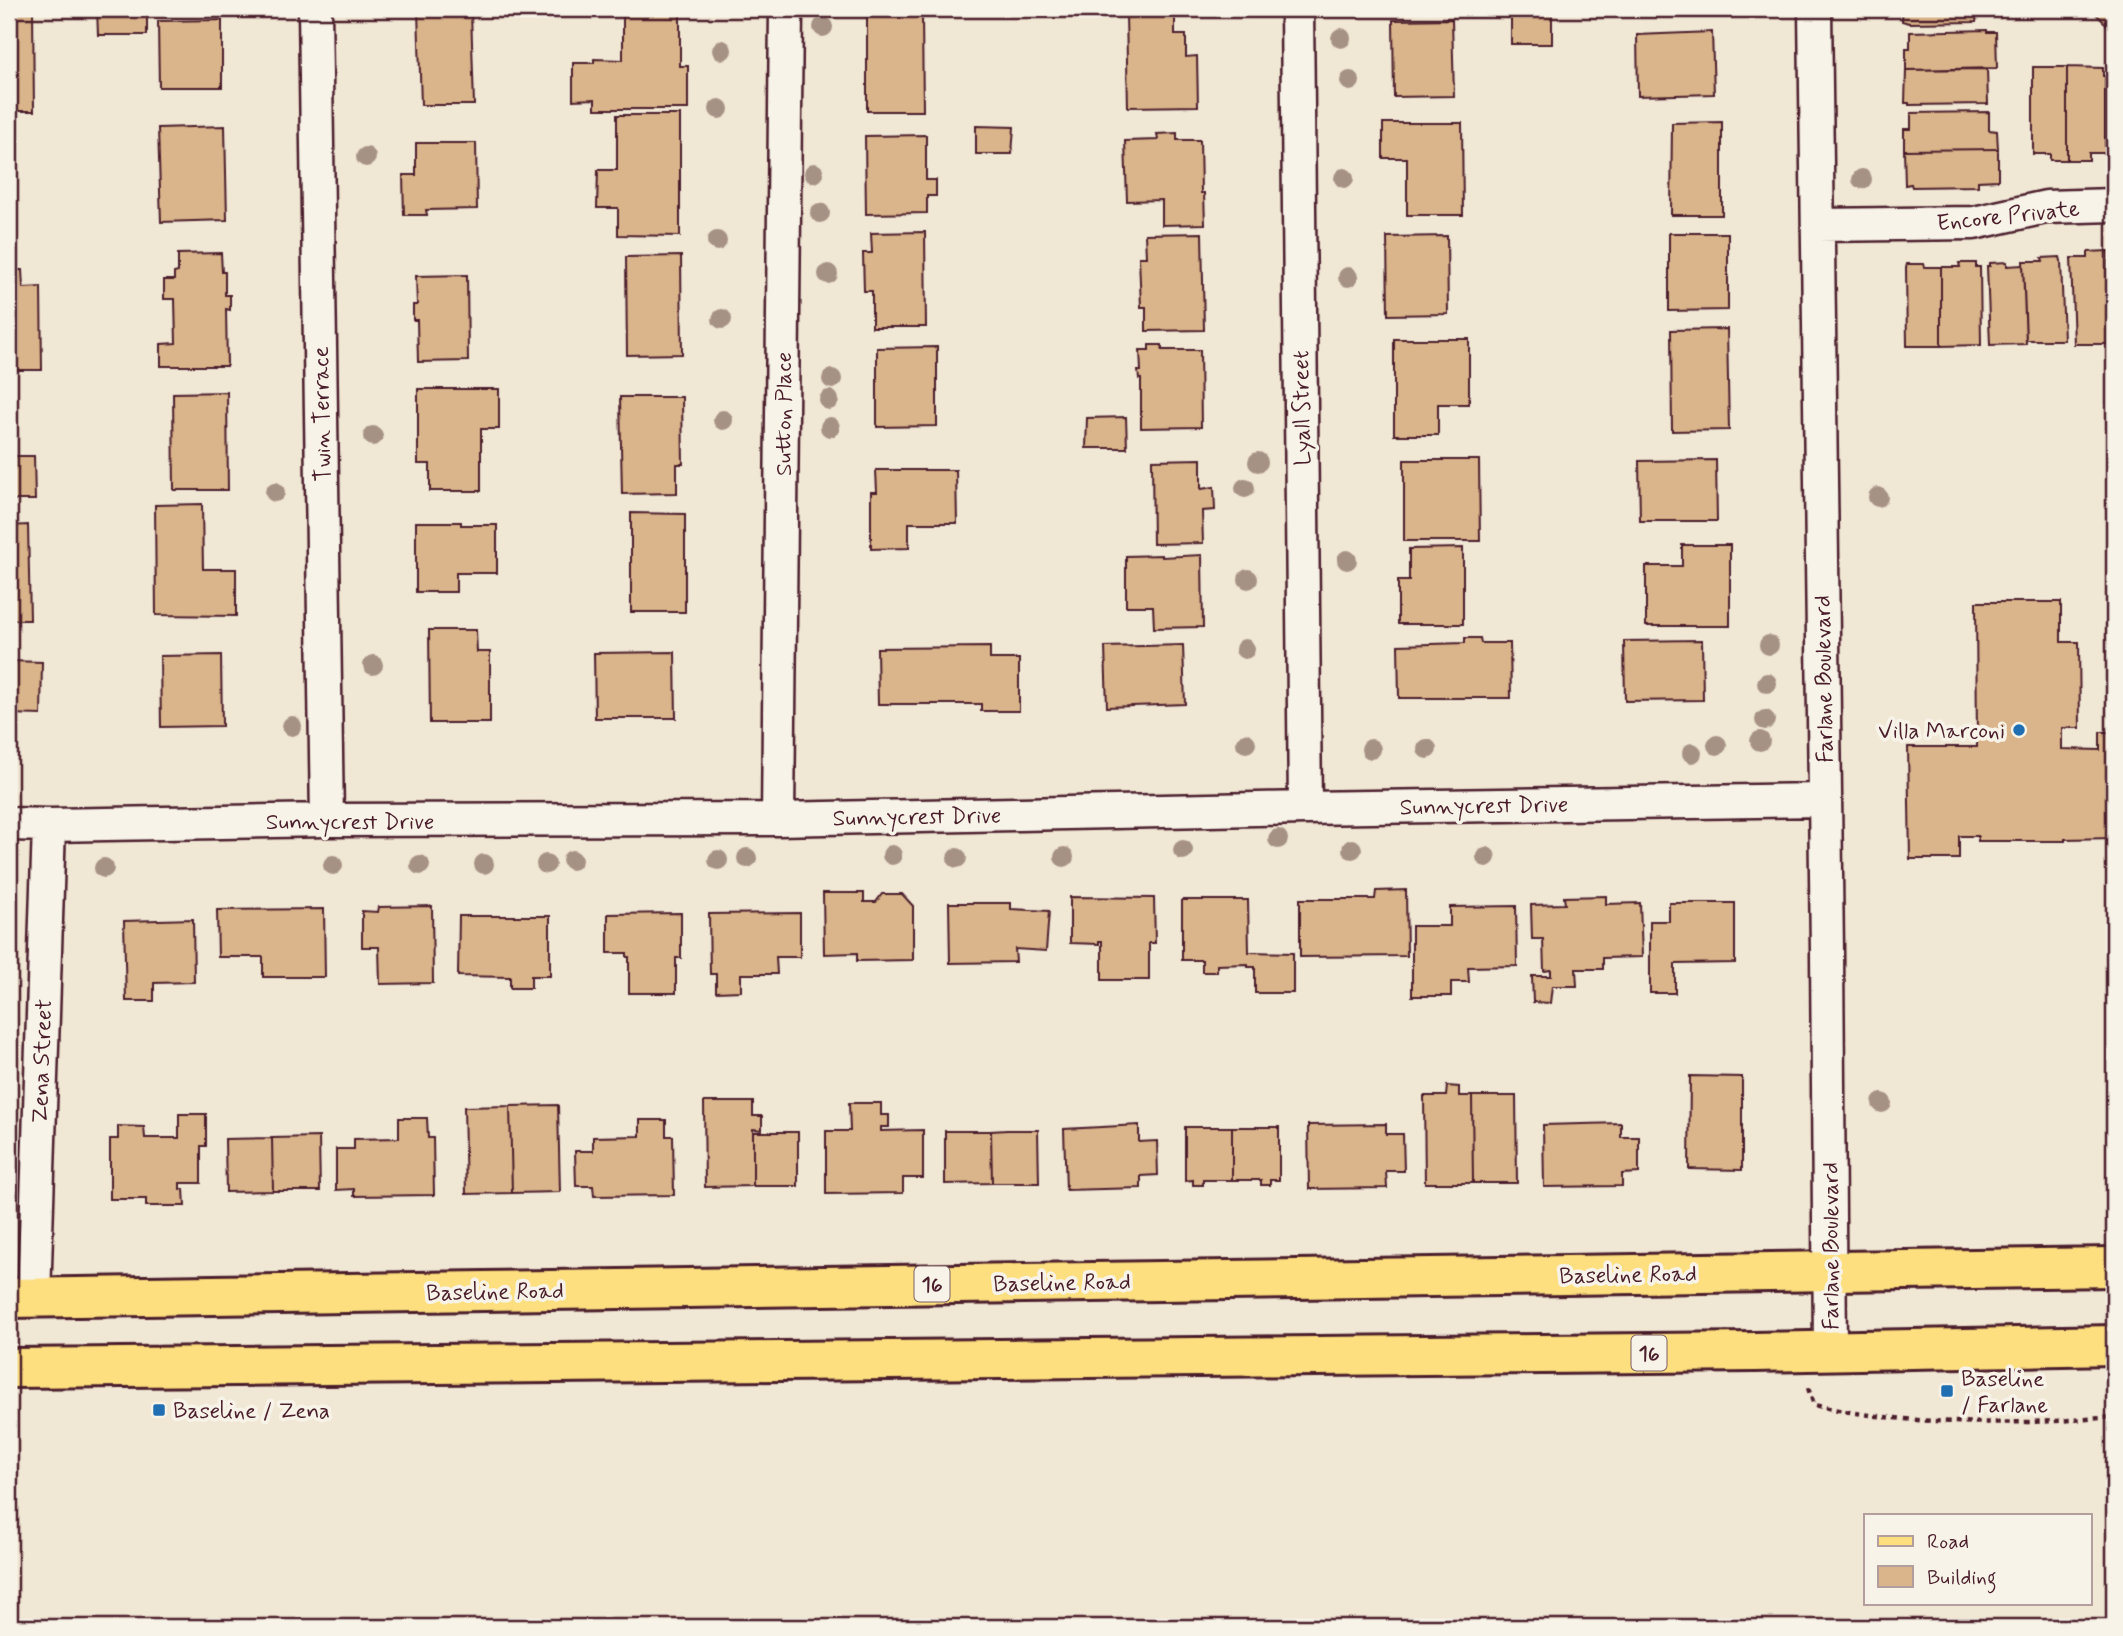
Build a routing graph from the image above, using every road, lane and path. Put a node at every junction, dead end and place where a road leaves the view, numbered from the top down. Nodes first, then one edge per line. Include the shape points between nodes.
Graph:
1 (315, 9) edge
2 (786, 9) edge
3 (1297, 9) edge
4 (1815, 9) edge
5 (2114, 205) edge
6 (1818, 225) junction
7 (1825, 800) junction
8 (1304, 808) junction
9 (779, 819) junction
10 (327, 820) junction
11 (9, 824) edge
12 (49, 825) junction
13 (2114, 1267) edge
14 (1830, 1271) junction
15 (21, 1298) edge
16 (2114, 1345) edge
17 (1830, 1350) junction
18 (9, 1368) edge
19 (1806, 1384) dead end
20 (2114, 1417) edge

1 - 10 street, Twin Terrace
2 - 9 street, Sutton Place
3 - 8 street, Lyall Street
4 - 6 street, Farlane Boulevard
5 - 6 street, Encore Private via 2046,207 1974,223
6 - 7 street, Farlane Boulevard
7 - 8 street, Sunnycrest Drive
7 - 14 street, Farlane Boulevard
8 - 9 street, Sunnycrest Drive
9 - 10 street, Sunnycrest Drive
10 - 12 street, Sunnycrest Drive
11 - 12 street, Sunnycrest Drive
12 - 15 street, Zena Street
13 - 14 main road, Baseline Road / 16
14 - 15 main road, Baseline Road / 16
14 - 17 street, Farlane Boulevard
16 - 17 main road, 16
17 - 18 main road, 16
19 - 20 path via 1814,1405 1846,1412 1935,1420 2053,1422

